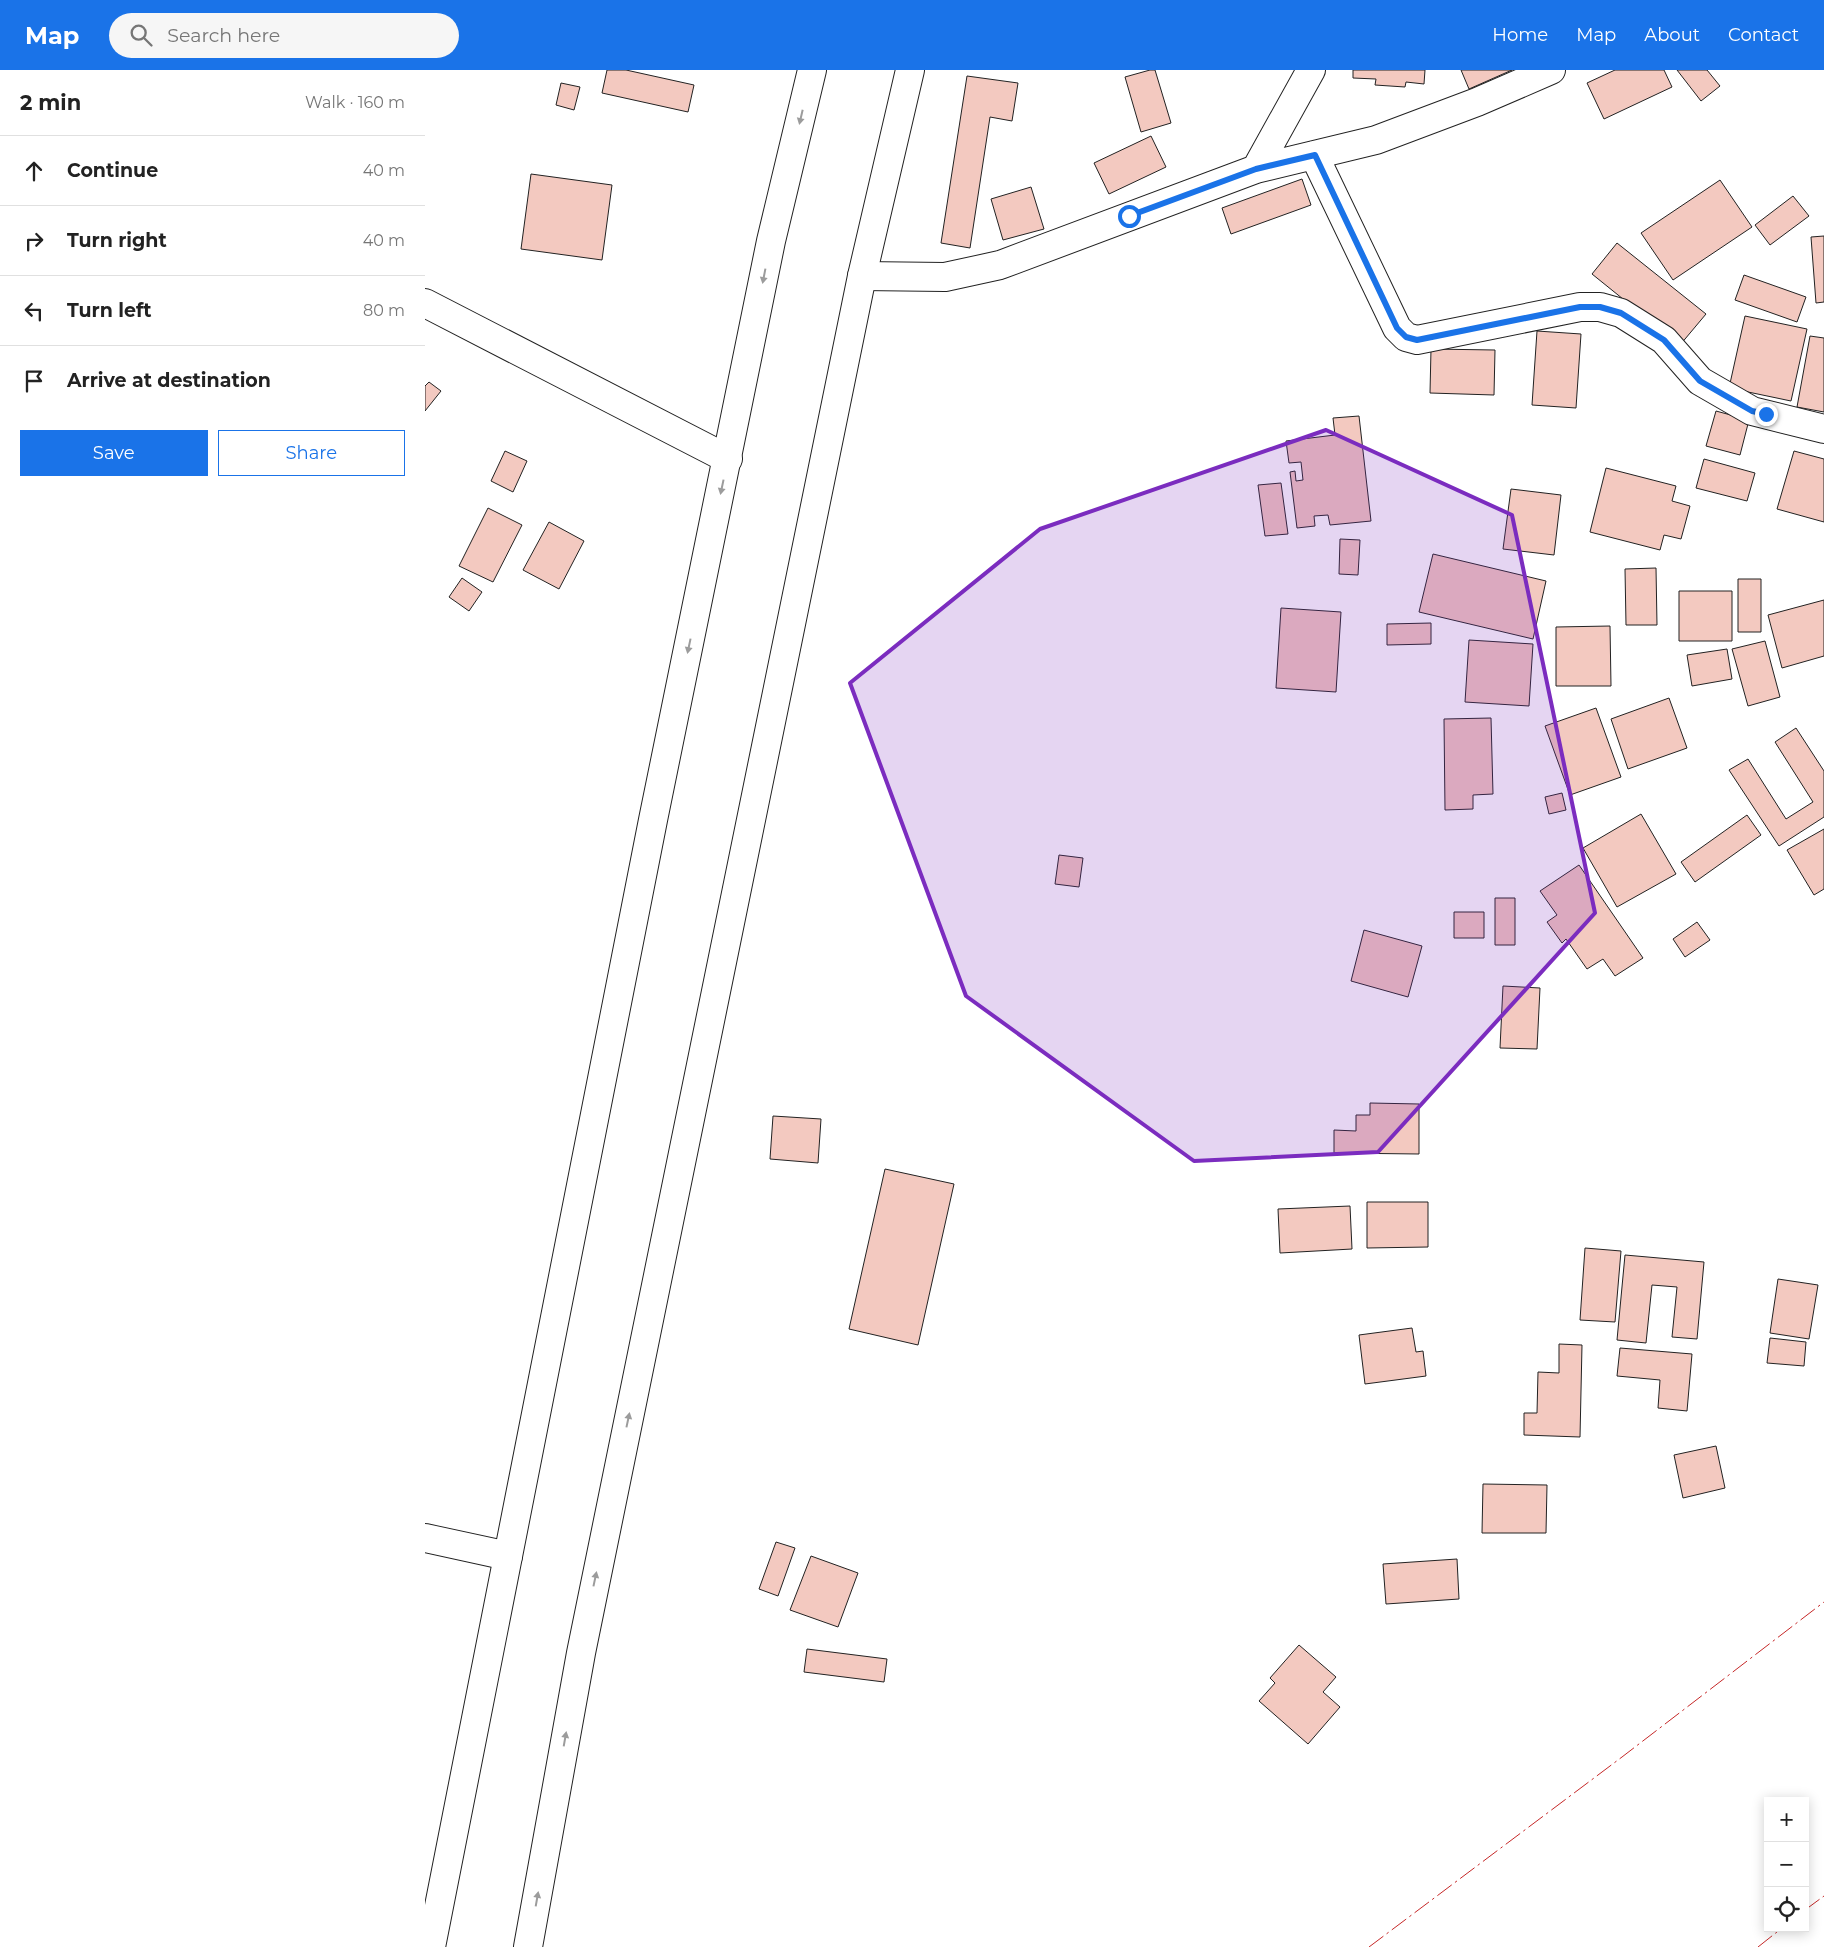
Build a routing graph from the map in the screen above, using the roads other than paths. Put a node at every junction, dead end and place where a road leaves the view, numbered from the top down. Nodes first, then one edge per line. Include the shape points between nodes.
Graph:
1 (812, 70) edge
2 (910, 70) edge
3 (1311, 70) edge
4 (1551, 70) edge
5 (1315, 155) junction
6 (1256, 169) junction
7 (862, 276) junction
8 (425, 303) edge
9 (1824, 429) edge
10 (728, 459) junction
11 (425, 1538) edge
12 (508, 1556) junction
13 (431, 1947) edge
14 (528, 1947) edge

1 -> 10 main road via 771,241
2 - 7 main road
3 - 6 main road
4 - 5 main road via 1376,140
5 - 6 main road
5 - 9 main road via 1397,328 1406,337 1417,340 1580,307 1600,307 1621,313 1664,340 1700,381 1752,411
6 - 7 main road via 1000,265 945,277
14 -> 7 main road via 581,1652
8 - 10 main road
10 -> 12 main road via 653,820
11 - 12 main road
12 - 13 main road

